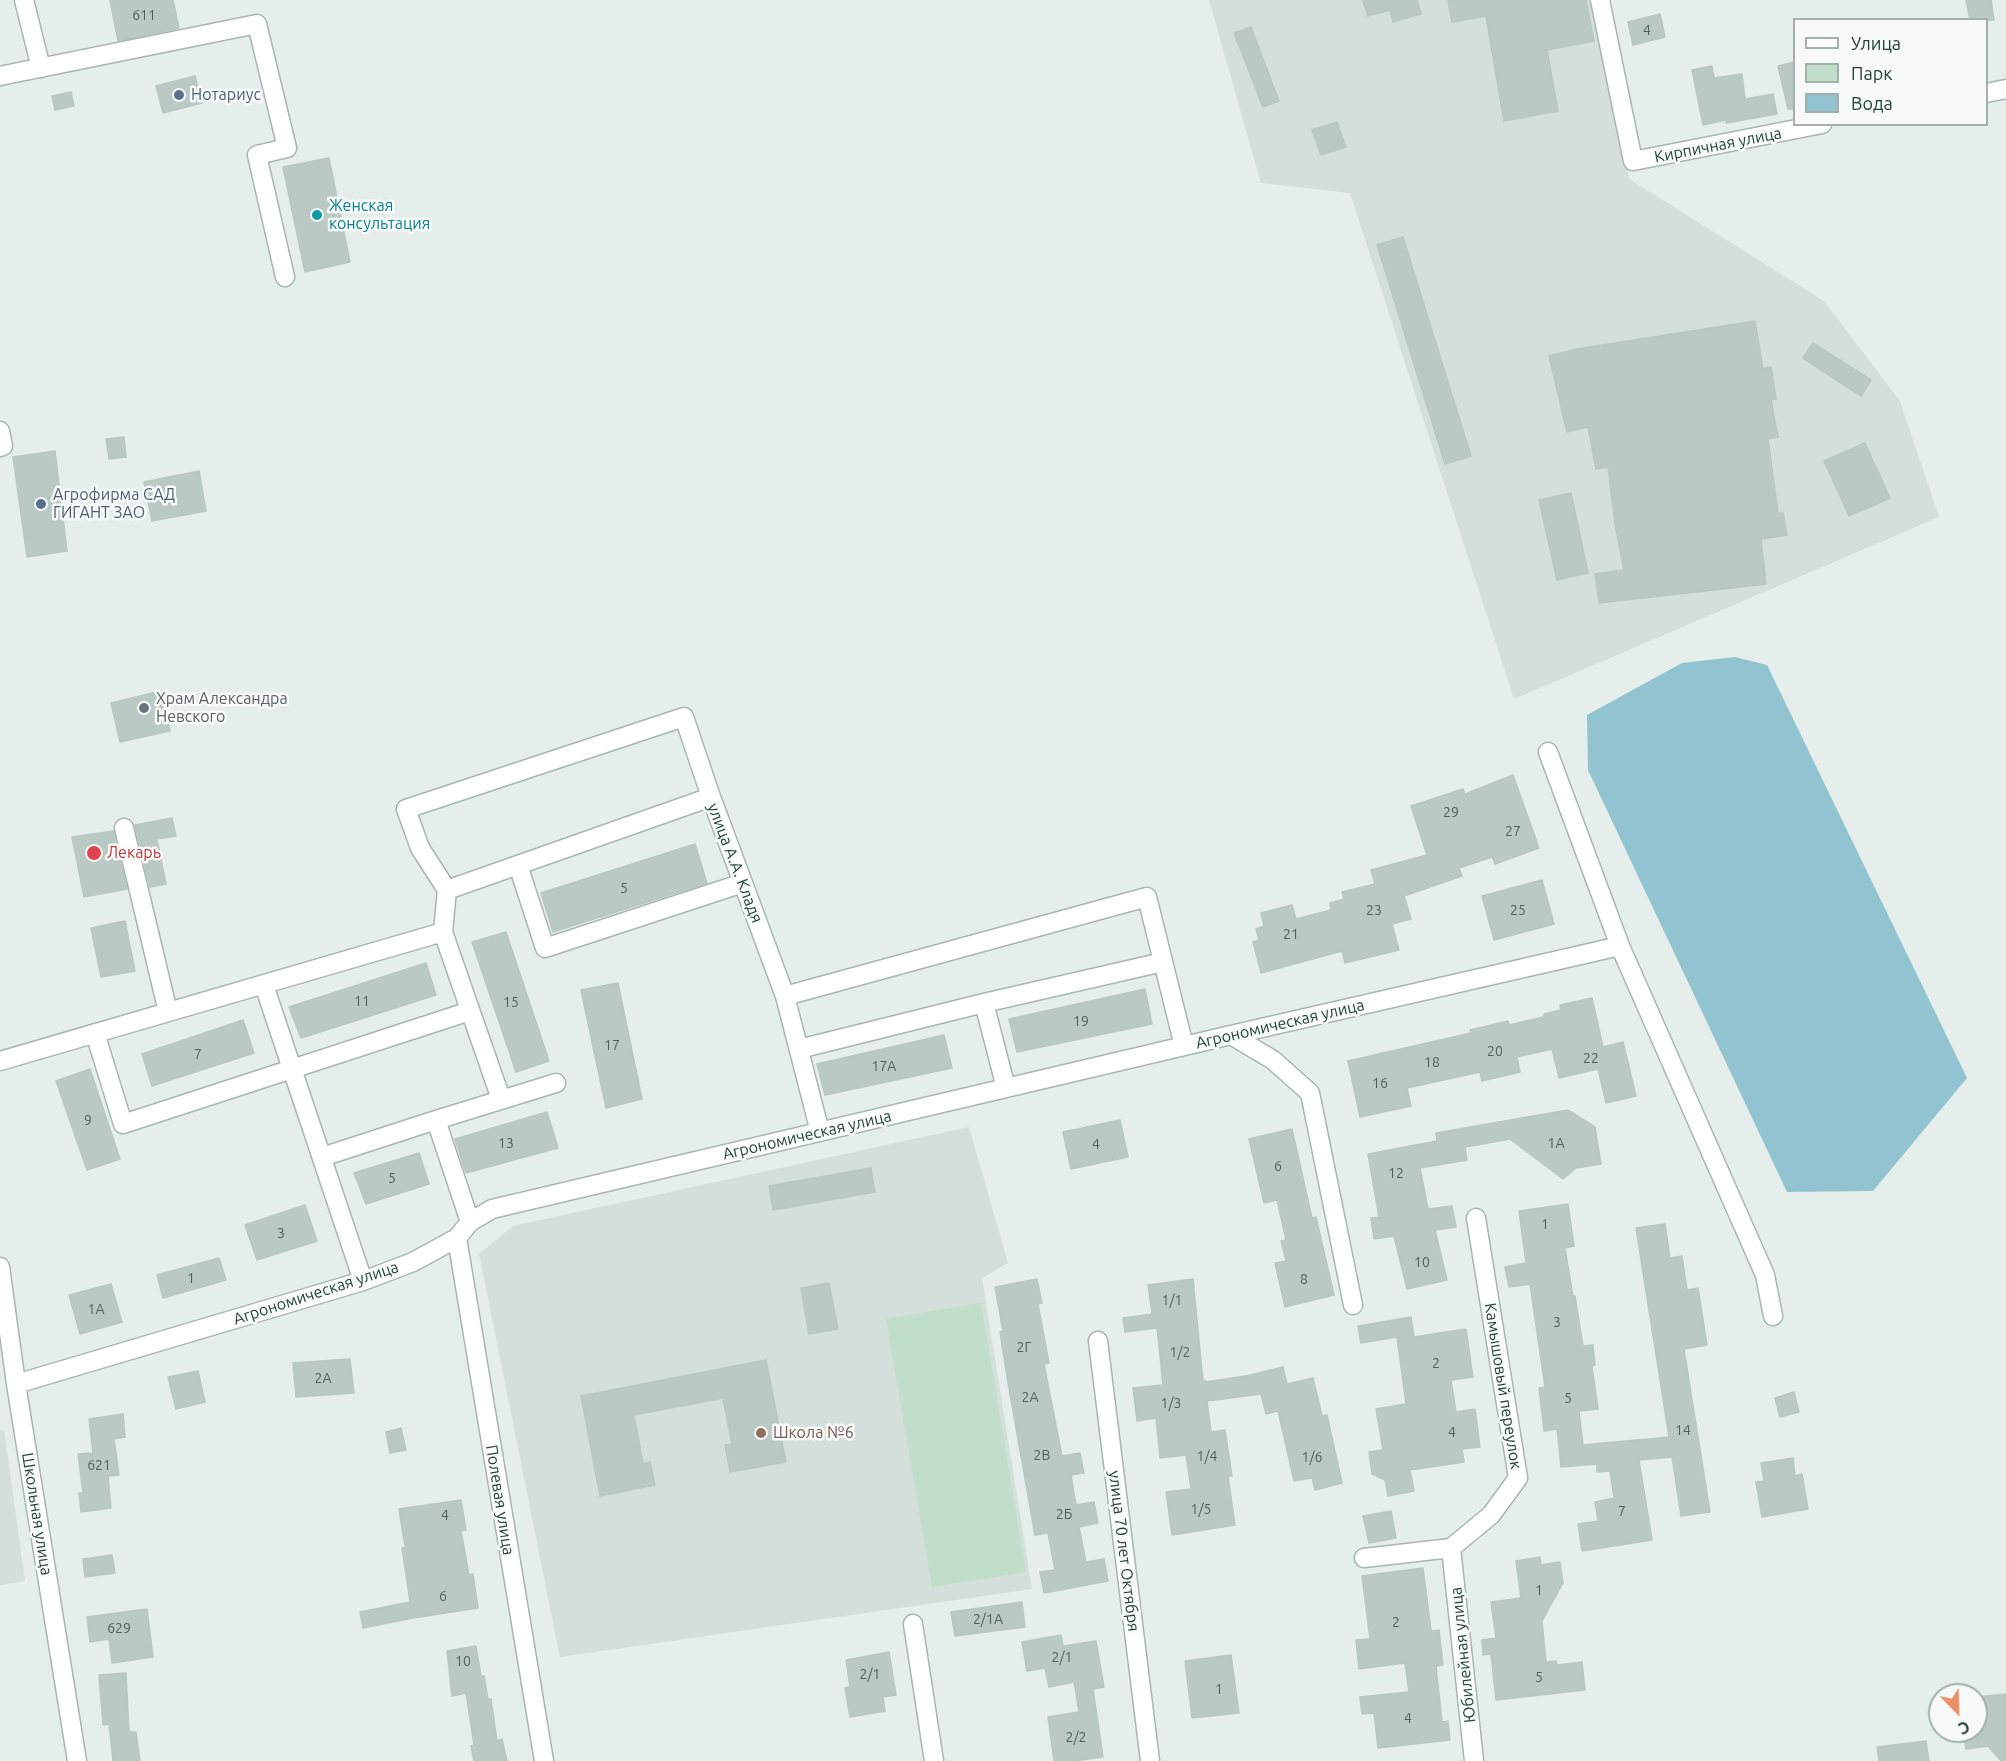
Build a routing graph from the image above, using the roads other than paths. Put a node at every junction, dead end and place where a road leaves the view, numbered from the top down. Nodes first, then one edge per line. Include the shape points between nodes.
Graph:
1 (24, 0) edge
2 (1600, 0) edge
3 (41, 68) junction
4 (0, 76) edge
5 (2006, 89) edge
6 (1988, 93) edge
7 (1812, 126) edge
8 (285, 278) dead end
9 (0, 431) edge
10 (0, 447) edge
11 (1548, 752) dead end
12 (711, 797) junction
13 (124, 828) dead end
14 (518, 865) junction
15 (743, 883) junction
16 (447, 890) junction
17 (443, 932) junction
18 (1620, 946) junction
19 (1163, 962) junction
20 (264, 985) junction
21 (785, 996) junction
22 (984, 1003) junction
23 (470, 1011) junction
24 (168, 1012) junction
25 (95, 1033) junction
26 (1231, 1035) junction
27 (1184, 1046) junction
28 (799, 1050) junction
29 (0, 1060) edge
30 (292, 1069) junction
31 (556, 1083) dead end
32 (1006, 1088) junction
33 (501, 1099) junction
34 (436, 1120) junction
35 (820, 1132) junction
36 (322, 1157) junction
37 (1476, 1218) dead end
38 (470, 1222) junction
39 (457, 1238) junction
40 (0, 1267) edge
41 (363, 1281) junction
42 (1353, 1305) dead end
43 (1773, 1316) dead end
44 (1098, 1341) dead end
45 (16, 1384) junction
46 (1451, 1548) junction
47 (1364, 1558) dead end
48 (912, 1624) dead end
49 (77, 1761) edge
50 (544, 1761) edge
51 (934, 1761) edge
52 (1150, 1761) edge
53 (1474, 1761) edge

1 - 3 street
2 - 7 street, Кирпичная улица via 1633,161
3 - 4 street
3 - 8 street via 257,24 287,148 257,155
5 - 6 street
9 - 10 street
11 - 18 street
12 - 14 street, улица А.А. Кладя
12 - 15 street, улица А.А. Кладя
12 - 16 street via 684,717 406,808 420,848
13 - 24 street
14 - 15 street via 545,948
14 - 16 street, улица А.А. Кладя
15 - 21 street, улица А.А. Кладя
16 - 17 street
17 - 20 street
17 - 23 street
18 - 26 street, Агрономическая улица
18 - 43 street via 1765,1275
19 - 21 street via 1147,897
19 - 22 street
19 - 27 street
20 - 24 street
20 - 30 street
21 - 28 street, улица А.А. Кладя
22 - 28 street
22 - 32 street
23 - 30 street
23 - 33 street
24 - 25 street
25 - 29 street
25 - 30 street via 123,1124
26 - 27 street, Агрономическая улица
26 - 42 street via 1273,1060 1310,1093
27 - 32 street, Агрономическая улица
28 - 35 street, улица А.А. Кладя
30 - 36 street
31 - 33 street
32 - 35 street, Агрономическая улица
33 - 34 street
34 - 36 street
34 - 38 street
35 - 38 street, Агрономическая улица via 492,1209
36 - 41 street
37 - 46 street, Камышовый переулок via 1518,1478 1491,1515
38 - 39 street, Агрономическая улица
39 - 41 street, Агрономическая улица via 413,1262
39 - 50 street, Полевая улица
40 - 45 street, Школьная улица
41 - 45 street, Агрономическая улица
44 - 52 street, улица 70 лет Октября
45 - 49 street, Школьная улица
46 - 47 street
46 - 53 street, Юбилейная улица
48 - 51 street

